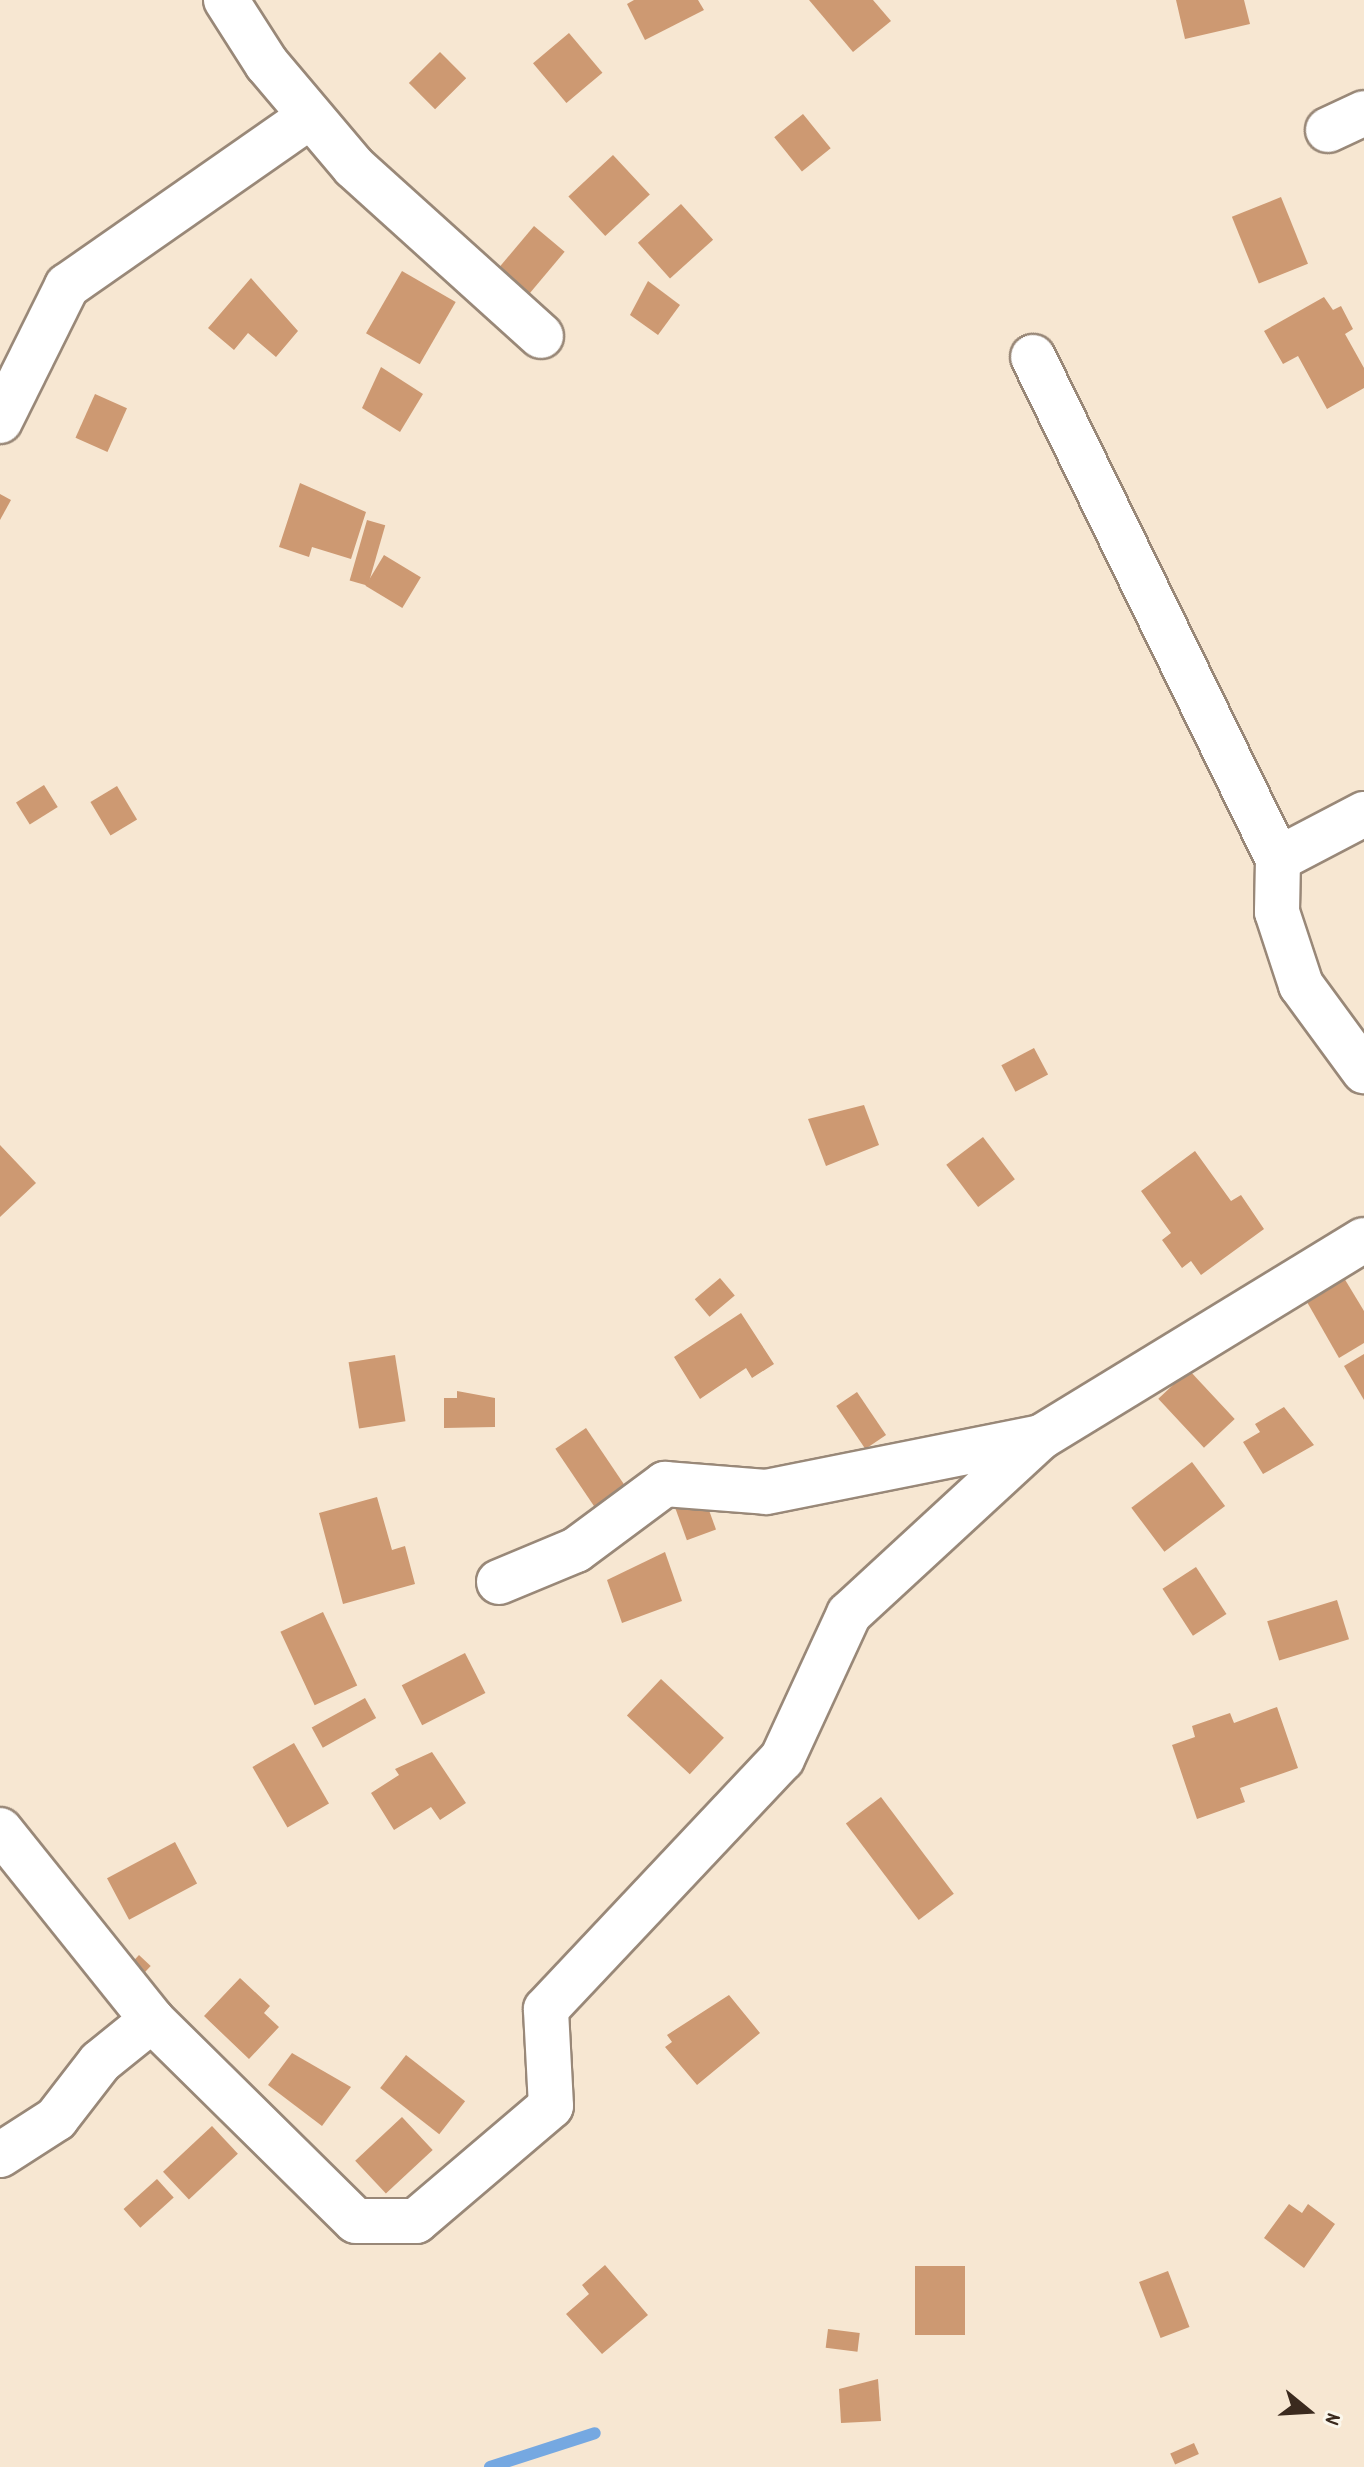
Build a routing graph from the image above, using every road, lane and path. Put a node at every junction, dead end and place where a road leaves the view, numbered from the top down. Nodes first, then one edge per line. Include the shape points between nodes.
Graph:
1 (226, 0) edge
2 (309, 117) junction
3 (541, 336) dead end
4 (1033, 357) dead end
5 (0, 421) edge
6 (1364, 814) edge
7 (1278, 859) junction
8 (1364, 1071) edge
9 (1364, 1240) edge
10 (1041, 1437) junction
11 (499, 1582) dead end
12 (0, 1830) edge
13 (152, 2020) junction
14 (0, 2155) edge

1 - 2 street
2 - 3 street
2 - 5 street via 67,286
4 - 7 street
6 - 7 street
7 - 8 street via 1277,912 1301,985
9 - 10 street
10 - 11 street via 766,1492 665,1484 576,1550
10 - 13 street via 849,1614 782,1759 546,2009 551,2106 416,2221 356,2221
12 - 13 street
13 - 14 street via 100,2062 56,2119

